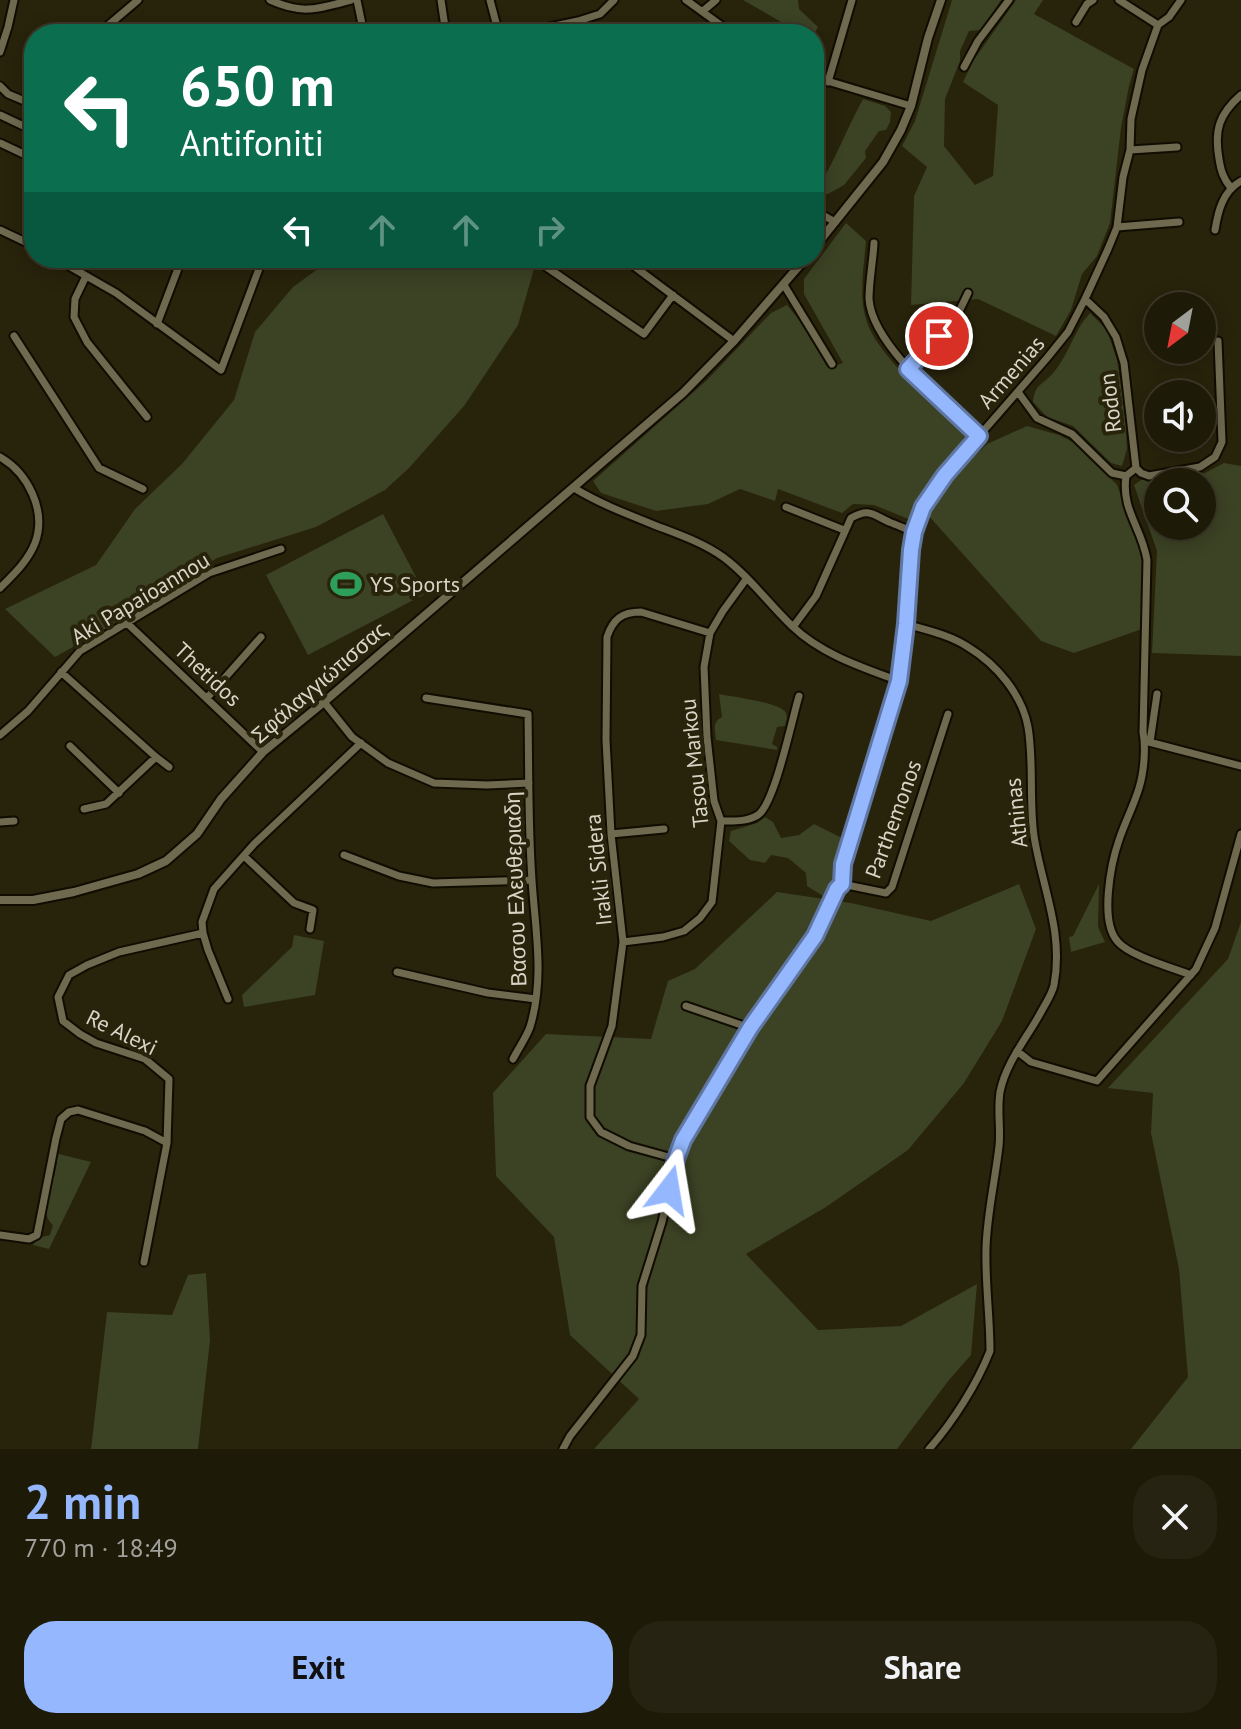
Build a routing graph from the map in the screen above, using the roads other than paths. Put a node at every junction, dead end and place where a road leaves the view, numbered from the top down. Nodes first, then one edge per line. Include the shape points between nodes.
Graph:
1 (14, 0) edge
2 (138, 0) edge
3 (270, 0) edge
4 (351, 0) edge
5 (357, 0) edge
6 (441, 0) edge
7 (490, 0) edge
8 (614, 0) edge
9 (686, 0) edge
10 (716, 0) edge
11 (852, 0) edge
12 (941, 0) edge
13 (1009, 0) edge
14 (1093, 0) edge
15 (1119, 0) edge
16 (1181, 0) edge
17 (703, 11) junction
18 (1076, 22) dead end
19 (112, 24) edge
20 (362, 24) edge
21 (445, 24) edge
22 (496, 24) edge
23 (564, 24) edge
24 (720, 24) edge
25 (1158, 25) junction
26 (0, 52) edge
27 (964, 67) dead end
28 (824, 81) edge
29 (828, 82) junction
30 (0, 86) edge
31 (1241, 95) edge
32 (24, 101) edge
33 (911, 106) junction
34 (0, 115) edge
35 (24, 126) edge
36 (0, 143) edge
37 (1177, 147) dead end
38 (1130, 150) junction
39 (24, 154) edge
40 (1241, 181) edge
41 (1231, 188) junction
42 (824, 216) edge
43 (835, 222) junction
44 (1179, 222) dead end
45 (1117, 227) junction
46 (0, 230) edge
47 (1215, 230) dead end
48 (824, 236) edge
49 (24, 241) edge
50 (874, 243) dead end
51 (72, 268) edge
52 (178, 268) edge
53 (259, 268) edge
54 (548, 268) edge
55 (637, 268) edge
56 (798, 268) edge
57 (86, 276) junction
58 (784, 285) junction
59 (968, 293) dead end
60 (673, 295) junction
61 (1085, 299) junction
62 (157, 324) junction
63 (14, 336) dead end
64 (734, 341) junction
65 (1218, 341) dead end
66 (832, 364) dead end
67 (908, 369) junction
68 (1018, 392) junction
69 (147, 417) dead end
70 (979, 436) junction
71 (0, 457) edge
72 (1136, 468) junction
73 (1126, 476) junction
74 (574, 488) junction
75 (143, 489) dead end
76 (786, 507) dead end
77 (844, 530) junction
78 (914, 532) junction
79 (281, 549) dead end
80 (747, 578) junction
81 (0, 588) edge
82 (128, 624) junction
83 (906, 624) junction
84 (793, 627) junction
85 (710, 633) junction
86 (261, 637) dead end
87 (61, 672) junction
88 (899, 681) junction
89 (1157, 694) dead end
90 (799, 696) dead end
91 (207, 698) junction
92 (426, 698) dead end
93 (324, 702) junction
94 (948, 714) dead end
95 (0, 735) edge
96 (1148, 741) junction
97 (361, 743) junction
98 (70, 746) dead end
99 (263, 752) junction
100 (156, 757) junction
101 (1241, 766) edge
102 (169, 767) dead end
103 (529, 783) junction
104 (119, 793) junction
105 (84, 809) dead end
106 (14, 821) dead end
107 (721, 821) junction
108 (0, 822) edge
109 (664, 829) dead end
110 (611, 834) junction
111 (1241, 834) edge
112 (344, 855) dead end
113 (244, 856) junction
114 (532, 880) junction
115 (842, 884) junction
116 (0, 900) edge
117 (310, 929) dead end
118 (203, 933) junction
119 (623, 942) junction
120 (397, 972) dead end
121 (1191, 975) junction
122 (228, 999) dead end
123 (536, 999) junction
124 (686, 1006) dead end
125 (750, 1028) junction
126 (1017, 1051) junction
127 (513, 1059) dead end
128 (167, 1143) junction
129 (676, 1159) junction
130 (0, 1235) edge
131 (144, 1262) dead end
132 (563, 1449) edge
133 (929, 1449) edge

1 - 26 street
2 - 19 street
3 - 4 street via 313,10
5 - 20 street
6 - 21 street
7 - 22 street
8 - 23 street via 600,14
9 - 17 street
10 - 17 street
11 - 29 street
12 - 33 street
13 - 27 street
14 - 18 street
15 - 25 street
16 - 25 street
17 - 24 street
25 - 38 street, Armenias via 1131,119
28 - 29 street
29 - 33 street
30 - 32 street
31 - 41 street via 1225,110 1217,129 1221,176
33 - 43 street via 883,162
34 - 35 street
36 - 39 street
37 - 38 street
38 - 45 street, Armenias
40 - 41 street
41 - 47 street
42 - 43 street
43 - 48 street
44 - 45 street
45 - 61 street, Armenias
46 - 49 street
50 - 67 street via 869,301 881,334
51 - 57 street
52 - 62 street
53 - 62 street via 221,370
54 - 60 street via 644,334
55 - 60 street
56 - 58 street, Σφάλαγγιώτισσας
57 - 62 street
57 - 69 street via 75,299 74,317 87,342
58 - 64 street, Σφάλαγγιώτισσας
58 - 66 street
59 - 67 street via 955,320
60 - 64 street
61 - 68 street, Armenias via 1068,332
61 - 72 street, Rodon via 1104,317 1124,363
63 - 75 street via 99,468
64 - 74 street, Σφάλαγγιώτισσας
65 - 72 street via 1222,442 1215,457 1200,467 1149,476
67 - 70 street
68 - 70 street, Armenias
68 - 73 street via 1037,418 1072,434 1112,473
70 - 78 street, Armenias via 923,507
71 - 81 street via 32,491 39,522 35,544
72 - 73 street
73 - 96 street via 1127,506 1147,560 1143,732
74 - 80 street via 694,541
74 - 93 street, Σφάλαγγιώτισσας
76 - 77 street
77 - 78 street via 861,512
77 - 84 street via 816,596
78 - 83 street, Armenias
79 - 82 street, Aki Papaioannou via 209,573
80 - 84 street
80 - 85 street, Tasou Markou
82 - 87 street, Aki Papaioannou via 80,651
82 - 91 street, Thetidos
83 - 88 street, Armenias
83 - 126 street, Athinas via 948,637 984,658 1019,701 1028,727 1034,836 1057,945 1053,988
84 - 88 street via 844,660
85 - 107 street, Tasou Markou via 704,690 714,801
85 - 110 street, Irakli Sidera via 641,612 619,616 610,626 606,740
86 - 91 street
87 - 95 street, Aki Papaioannou
87 - 100 street
88 - 115 street, Armenias via 843,864
89 - 96 street
90 - 107 street via 767,804 757,815
91 - 99 street, Thetidos
92 - 103 street, Βασου Ελευθεριαδη via 528,714
93 - 97 street
93 - 99 street, Σφάλαγγιώτισσας
94 - 115 street, Parthemonos via 892,887 886,893
96 - 101 street
96 - 121 street via 1140,786 1118,842 1108,923 1117,942 1134,953
97 - 103 street via 388,763 434,783
97 - 113 street
98 - 104 street
99 - 116 street, Σφάλαγγιώτισσας via 197,834 166,861 74,892
100 - 102 street
100 - 104 street
103 - 114 street, Βασου Ελευθεριαδη
104 - 105 street via 106,804
106 - 108 street
107 - 119 street, Tasou Markou via 712,902 700,918 684,931
109 - 110 street
110 - 119 street, Irakli Sidera
111 - 121 street via 1215,928
112 - 114 street via 433,883
113 - 117 street via 294,903 313,910
113 - 118 street via 214,889
114 - 123 street, Βασου Ελευθεριαδη via 538,929
115 - 125 street, Armenias via 815,936
118 - 122 street
118 - 128 street, Re Alexi via 119,952 87,965 69,975 58,997 63,1021 80,1034 145,1059 169,1079
119 - 129 street, Irakli Sidera via 612,1026 590,1086 590,1117 601,1132 629,1146
120 - 123 street
121 - 126 street via 1097,1081 1031,1062
123 - 127 street, Βασου Ελευθεριαδη via 529,1030
124 - 125 street
125 - 129 street, Armenias
126 - 133 street, Athinas via 997,1113 1000,1143 986,1249 990,1351
128 - 130 street via 145,1131 78,1110 69,1112 61,1119 56,1138 37,1235
128 - 131 street, Re Alexi
129 - 132 street, Armenias via 642,1286 641,1335 633,1356

